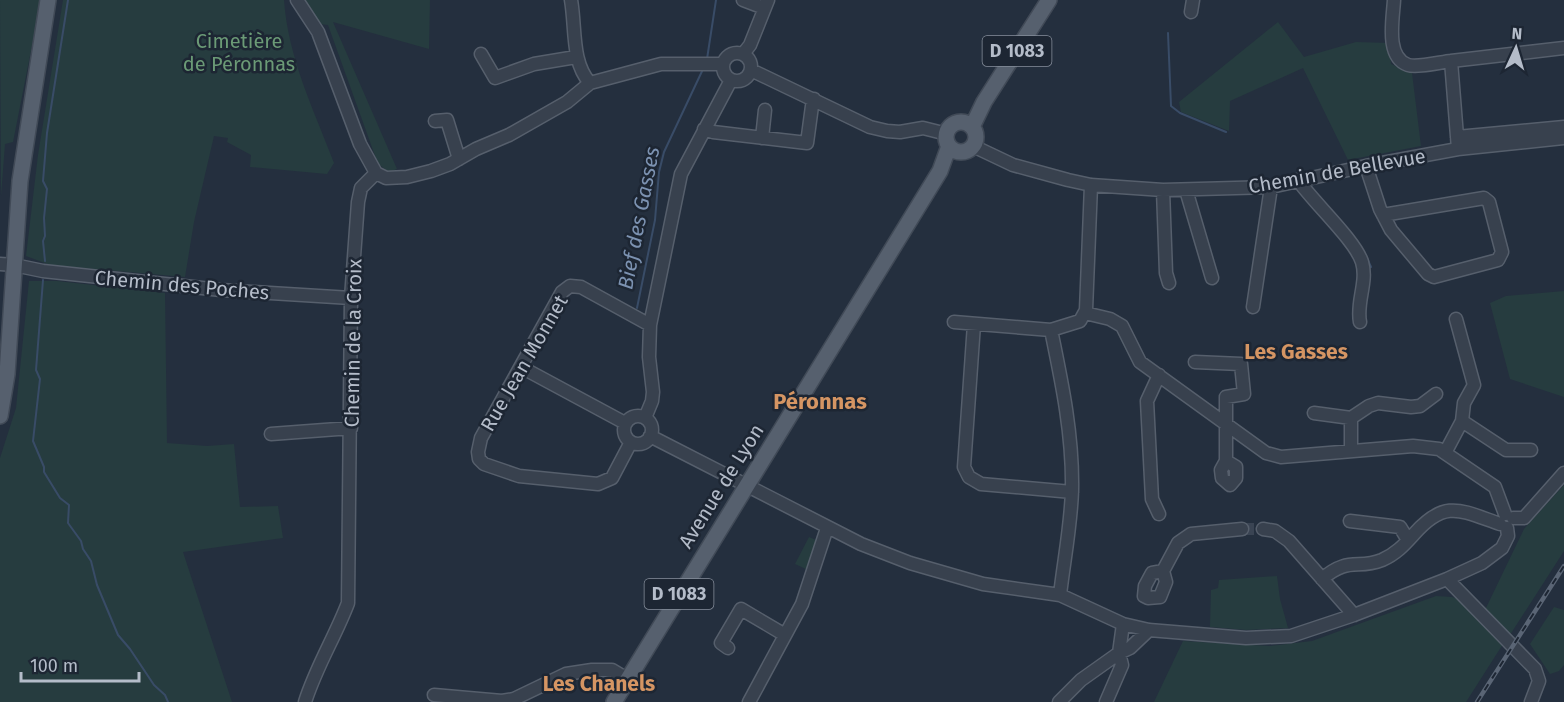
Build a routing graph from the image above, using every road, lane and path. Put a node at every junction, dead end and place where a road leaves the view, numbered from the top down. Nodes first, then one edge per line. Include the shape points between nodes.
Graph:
1 (48, 0) edge
2 (297, 0) edge
3 (571, 0) edge
4 (743, 0) edge
5 (1049, 0) edge
6 (1394, 0) edge
7 (766, 4) edge
8 (1564, 48) edge
9 (481, 54) dead end
10 (743, 54) junction
11 (576, 57) junction
12 (1451, 61) junction
13 (723, 64) junction
14 (751, 70) junction
15 (731, 80) junction
16 (590, 83) junction
17 (814, 99) junction
18 (765, 110) dead end
19 (435, 121) dead end
20 (967, 125) junction
21 (1564, 127) edge
22 (704, 129) junction
23 (762, 138) junction
24 (1564, 138) edge
25 (1457, 143) junction
26 (951, 144) junction
27 (973, 146) junction
28 (459, 159) junction
29 (1366, 166) junction
30 (376, 173) junction
31 (1298, 180) junction
32 (1091, 185) junction
33 (1271, 187) junction
34 (1163, 190) junction
35 (1186, 190) junction
36 (1383, 215) junction
37 (7, 265) edge
38 (1212, 278) dead end
39 (1169, 283) dead end
40 (351, 298) junction
41 (1253, 307) dead end
42 (1084, 313) junction
43 (1456, 318) dead end
44 (954, 322) dead end
45 (1360, 322) dead end
46 (974, 324) junction
47 (650, 325) junction
48 (1051, 330) junction
49 (1195, 362) dead end
50 (521, 367) junction
51 (1159, 375) junction
52 (1436, 394) dead end
53 (1314, 413) dead end
54 (0, 416) edge
55 (645, 418) junction
56 (1351, 418) junction
57 (1462, 421) junction
58 (626, 423) junction
59 (1226, 424) junction
60 (351, 428) junction
61 (271, 434) dead end
62 (650, 436) junction
63 (631, 442) junction
64 (1530, 450) dead end
65 (1351, 451) junction
66 (1445, 453) junction
67 (1226, 461) dead end
68 (1564, 473) edge
69 (745, 486) junction
70 (1072, 492) junction
71 (1159, 514) dead end
72 (1350, 521) dead end
73 (1506, 521) junction
74 (827, 528) junction
75 (1263, 529) tunnel mouth
76 (1242, 530) tunnel mouth
77 (1408, 540) junction
78 (1163, 571) dead end
79 (1322, 579) junction
80 (1447, 579) junction
81 (1060, 595) junction
82 (1354, 615) junction
83 (1123, 624) junction
84 (1149, 630) junction
85 (785, 635) junction
86 (728, 648) dead end
87 (1119, 653) junction
88 (627, 679) junction
89 (434, 695) dead end
90 (305, 702) edge
91 (614, 702) edge
92 (749, 702) edge
93 (1059, 702) edge
94 (1106, 702) edge
95 (1532, 702) edge

1 - 37 main road
2 - 30 street via 318,32 360,144
3 - 11 street
4 - 7 street
5 - 20 main road, D 1083
6 - 12 street via 1393,49 1399,59 1410,66
7 - 10 street
8 - 12 street
9 - 11 street via 495,78 534,64
10 - 13 street via 731,54
10 - 14 street via 750,61
11 - 16 street
12 - 25 street
13 - 15 street via 724,73
13 - 16 street via 661,64
14 - 15 street via 743,80
14 - 17 street
15 - 22 street
16 - 28 street via 567,102
17 - 23 street via 807,143
17 - 26 street via 870,127 900,132 922,128
18 - 23 street
19 - 28 street via 447,120
20 - 26 main road via 952,126
20 - 27 main road via 976,135
21 - 25 street
22 - 23 street
22 - 47 street via 681,174
24 - 25 street, Chemin de Bellevue
25 - 29 street, Chemin de Bellevue
26 - 27 main road via 966,151
26 - 69 main road, Avenue de Lyon / D 1083 via 950,162 940,171
27 - 32 street, Chemin de Bellevue via 1013,165
28 - 30 street via 406,177 387,178
29 - 31 street, Chemin de Bellevue
29 - 36 street
30 - 40 street, Chemin de la Croix via 361,188 358,202
31 - 33 street, Chemin de Bellevue
31 - 45 street via 1361,261 1364,276
32 - 34 street, Chemin de Bellevue
32 - 42 street
33 - 35 street, Chemin de Bellevue
33 - 41 street
34 - 35 street, Chemin de Bellevue
34 - 39 street
35 - 38 street
36 - 36 street via 1391,230 1434,277 1498,260 1502,252 1489,202 1484,198
37 - 40 street, Chemin des Poches via 221,290
37 - 54 main road via 7,374
40 - 60 street, Chemin de la Croix
42 - 48 street via 1080,321
42 - 51 street via 1122,326 1140,362
43 - 57 street via 1474,385 1464,403
44 - 46 street
46 - 48 street
46 - 70 street via 964,466 969,477 981,484
47 - 50 street, Rue Jean Monnet via 581,287 570,286 562,292
47 - 55 street via 653,392
48 - 70 street via 1070,430
49 - 59 street via 1241,364 1244,394 1226,397
50 - 58 street
50 - 63 street, Rue Jean Monnet via 482,438 478,452 484,464 519,476 598,484 612,478
51 - 59 street
51 - 71 street via 1147,401 1152,499
52 - 56 street via 1420,406 1378,403
53 - 56 street
55 - 58 street via 634,416
55 - 62 street via 651,426
56 - 65 street
57 - 64 street via 1506,450
57 - 66 street
58 - 63 street via 625,435
59 - 65 street via 1266,453 1281,457
59 - 67 street
60 - 61 street
60 - 90 street, Chemin de la Croix via 348,603
62 - 63 street via 639,443
62 - 69 street
65 - 66 street via 1413,446
66 - 73 street via 1495,488
68 - 73 street via 1524,518
69 - 74 street
69 - 88 main road, Avenue de Lyon / D 1083
70 - 81 street
72 - 77 street via 1400,527
73 - 77 street via 1447,510 1427,520
73 - 80 street via 1508,536 1502,548 1482,563
74 - 81 street via 910,563 957,577
74 - 85 street via 802,604
75 - 79 street via 1275,531 1289,541
76 - 78 street via 1191,534 1178,543
77 - 79 street via 1396,554 1379,561 1346,565
79 - 82 street
80 - 82 street
80 - 95 street via 1535,669 1539,681
81 - 83 street
82 - 84 street via 1279,638
83 - 84 street
83 - 87 street
84 - 87 street
85 - 86 street via 741,609 721,643
85 - 92 street
87 - 93 street via 1081,680
87 - 94 street via 1122,665
88 - 89 street via 612,670 592,670 566,674 502,701
88 - 91 main road, Avenue de Lyon / D 1083

